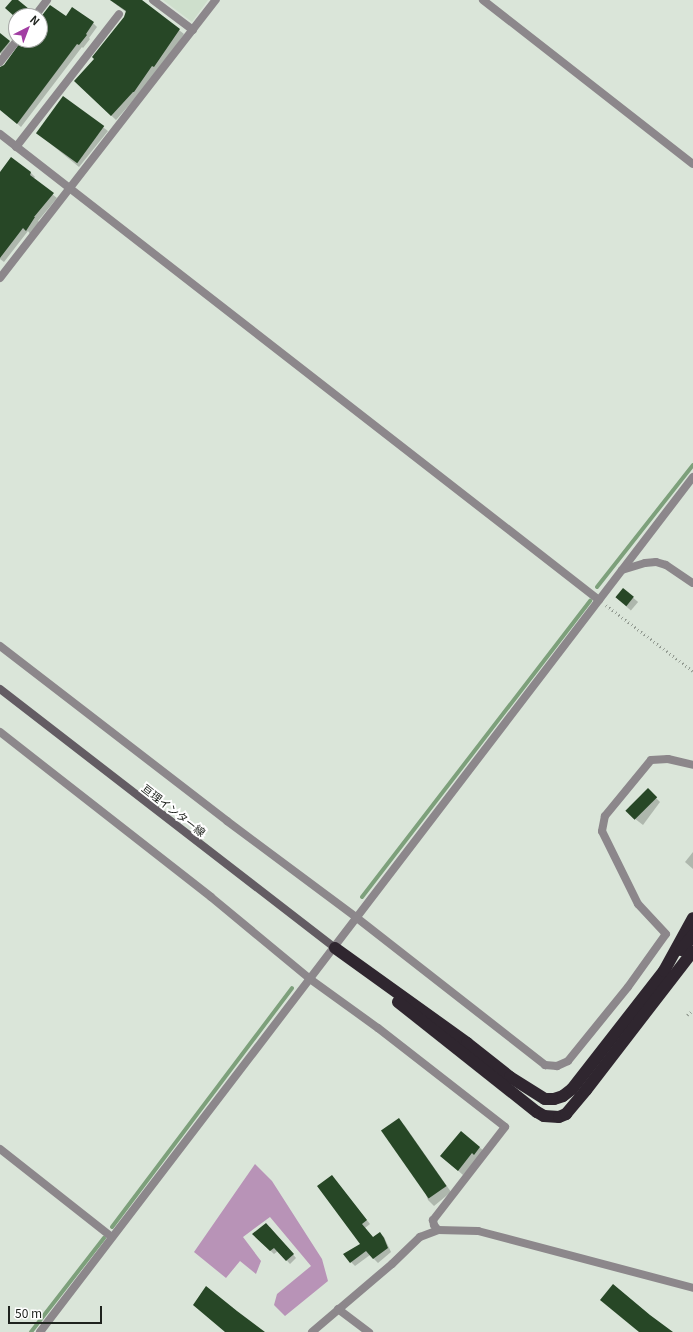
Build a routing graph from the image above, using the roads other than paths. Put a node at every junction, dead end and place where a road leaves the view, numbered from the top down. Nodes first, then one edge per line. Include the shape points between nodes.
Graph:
1 (153, 0) edge
2 (216, 0) edge
3 (483, 0) edge
4 (119, 14) dead end
5 (193, 30) junction
6 (11, 48) edge
7 (0, 62) edge
8 (0, 134) edge
9 (16, 147) junction
10 (693, 164) edge
11 (70, 188) junction
12 (0, 278) edge
13 (693, 477) edge
14 (622, 570) junction
15 (693, 584) edge
16 (599, 600) junction
17 (0, 646) edge
18 (0, 689) edge
19 (0, 732) edge
20 (693, 765) edge
21 (357, 918) junction
22 (693, 918) edge
23 (693, 935) edge
24 (335, 948) junction
25 (693, 952) edge
26 (693, 959) edge
27 (669, 975) junction
28 (310, 979) junction
29 (0, 1149) edge
30 (438, 1230) junction
31 (112, 1237) junction
32 (693, 1288) edge
33 (338, 1309) junction
34 (40, 1332) edge
35 (312, 1332) edge
36 (369, 1332) edge

1 - 5 street
2 - 5 street
3 - 10 street
4 - 9 street
5 - 11 street
6 - 7 street
8 - 9 street
9 - 11 street
11 - 12 street
11 - 16 street
13 - 14 street
14 - 15 street via 656,562 666,565
14 - 16 street
16 - 21 street
17 - 21 street
18 - 24 main road, 亘理インター線
19 - 28 street via 212,897
20 - 21 street via 668,759 651,760 605,816 602,830 638,904 666,934 628,987 568,1061 557,1066 545,1065
21 - 24 street
22 - 27 highway
23 - 27 highway
24 - 27 highway via 510,1077 545,1099 554,1100 572,1089
24 - 27 highway via 430,1029 510,1092 537,1112 553,1118 566,1114
24 - 28 street
25 - 27 highway
26 - 27 highway
28 - 30 street via 505,1126 433,1220
28 - 31 street
29 - 31 street
30 - 32 street via 478,1231
30 - 33 street via 420,1238
31 - 34 street
33 - 35 street
33 - 36 street

